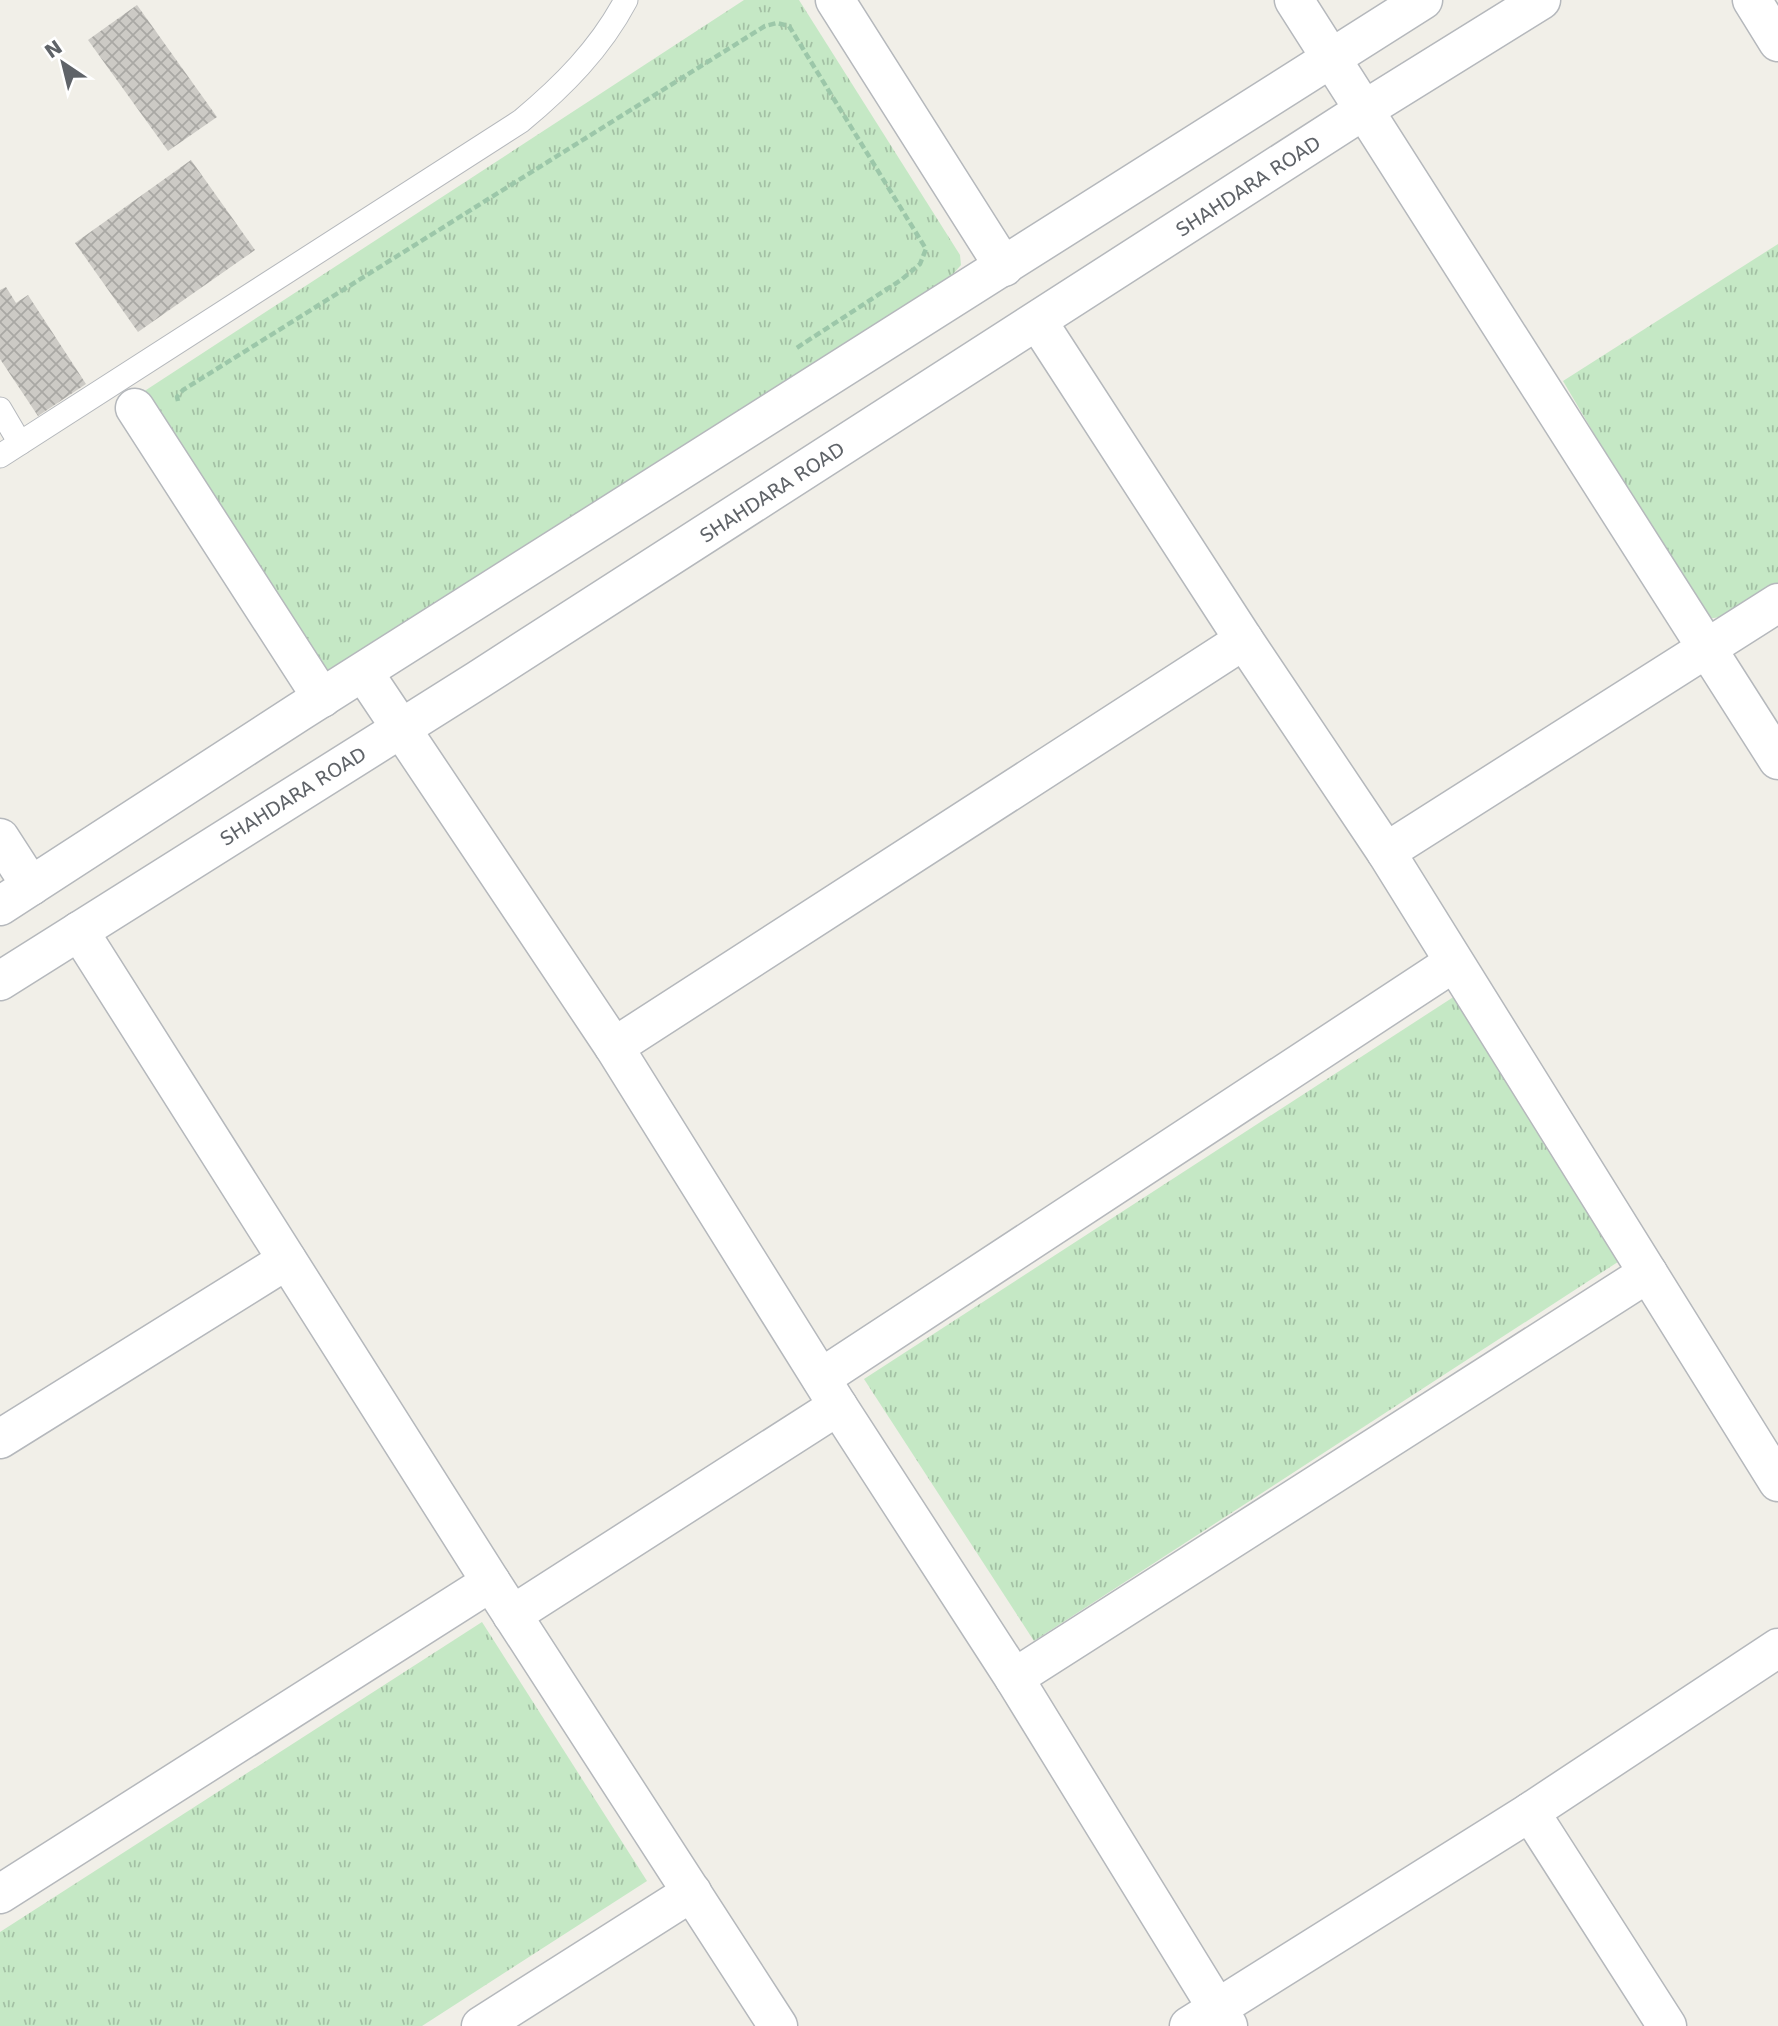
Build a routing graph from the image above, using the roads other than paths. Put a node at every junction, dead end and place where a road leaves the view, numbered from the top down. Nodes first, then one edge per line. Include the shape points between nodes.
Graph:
1 (626, 0) edge
2 (835, 0) edge
3 (1294, 0) edge
4 (1423, 0) edge
5 (1541, 0) edge
6 (1752, 0) edge
7 (1778, 43) edge
8 (1331, 58) junction
9 (1364, 110) junction
10 (1004, 267) junction
11 (1038, 322) junction
12 (135, 408) dead end
13 (0, 409) edge
14 (20, 443) junction
15 (0, 456) edge
16 (1778, 603) edge
17 (1244, 640) junction
18 (1706, 648) junction
19 (364, 673) junction
20 (322, 698) junction
21 (400, 729) junction
22 (1778, 760) edge
23 (0, 838) edge
24 (1386, 852) junction
25 (16, 896) edge
26 (79, 931) junction
27 (1453, 962) junction
28 (0, 981) edge
29 (614, 1047) junction
30 (287, 1260) junction
31 (1648, 1273) junction
32 (830, 1392) junction
33 (0, 1439) edge
34 (1778, 1482) edge
35 (491, 1582) junction
36 (512, 1615) junction
37 (1778, 1648) edge
38 (1014, 1678) junction
39 (1530, 1812) junction
40 (692, 1892) junction
41 (0, 1894) edge
42 (1211, 2020) edge
43 (481, 2026) edge
44 (778, 2026) edge
45 (1667, 2026) edge

1 - 14 lane via 592,54 521,121
2 - 10 street
3 - 8 street
4 - 8 street
5 - 9 street, SHAHDARA ROAD
6 - 7 street
8 - 9 street
8 - 10 street
9 - 11 street, SHAHDARA ROAD
9 - 18 street
10 - 19 street
11 - 17 street
11 - 21 street, SHAHDARA ROAD
12 - 20 street
13 - 14 lane
14 - 15 lane
16 - 18 street
17 - 24 street
17 - 29 street
18 - 22 street
18 - 24 street
19 - 20 street
19 - 21 street
20 - 25 street
21 - 26 street, SHAHDARA ROAD
21 - 29 street
23 - 25 street
24 - 27 street
26 - 28 street, SHAHDARA ROAD
26 - 30 street
27 - 31 street
27 - 32 street
29 - 32 street
30 - 33 street
30 - 35 street
31 - 34 street
31 - 38 street
32 - 36 street
32 - 38 street
35 - 36 street
35 - 41 street
36 - 40 street
37 - 39 street
38 - 42 street
39 - 42 street
39 - 45 street
40 - 43 street
40 - 44 street

